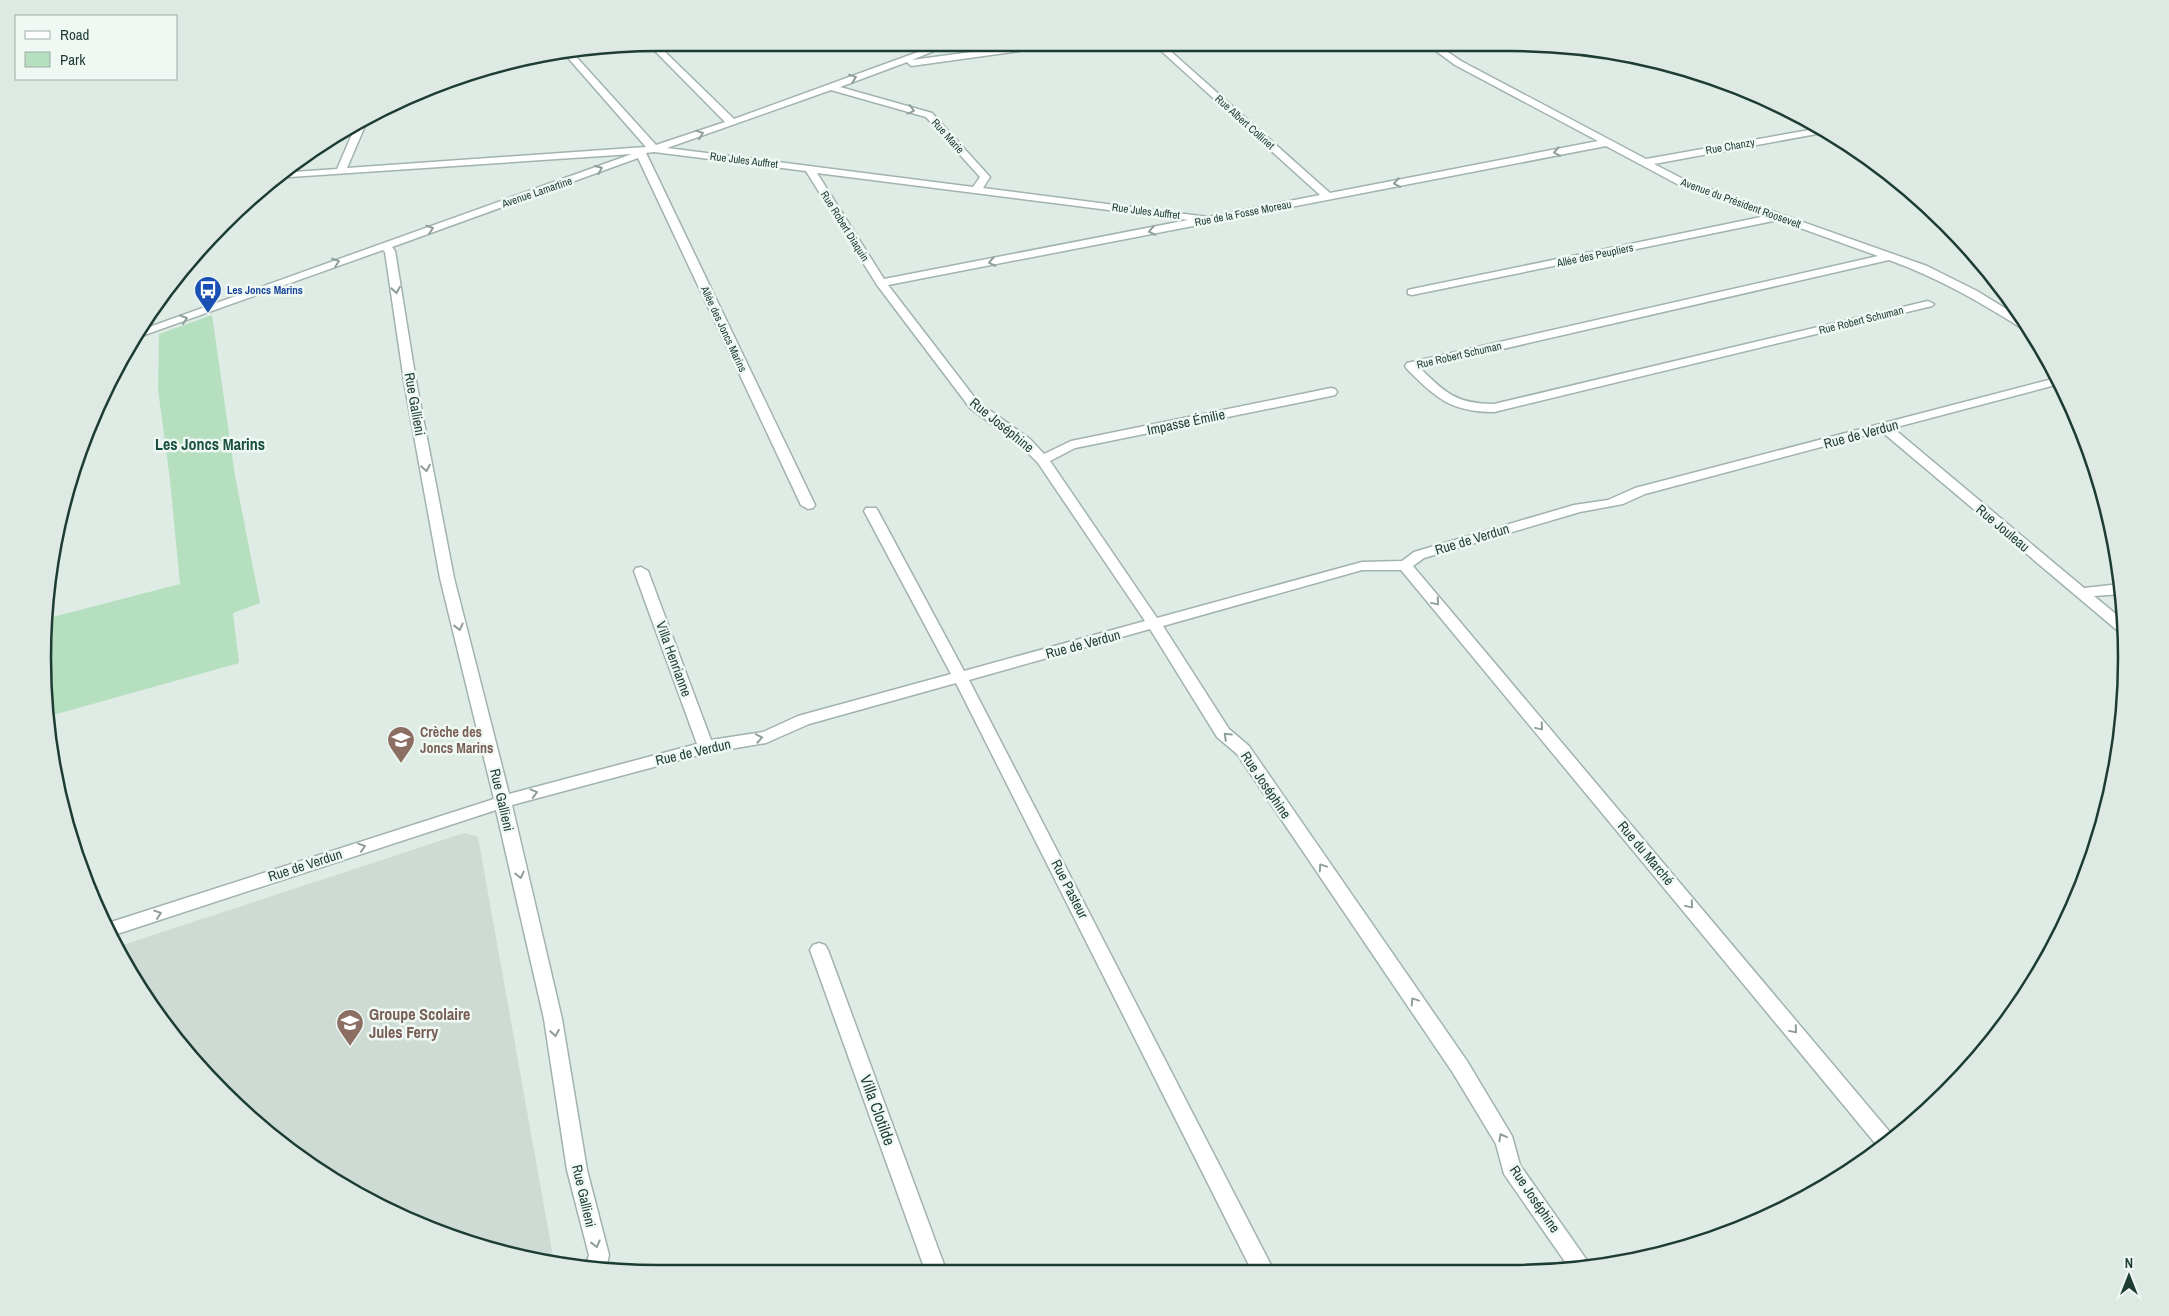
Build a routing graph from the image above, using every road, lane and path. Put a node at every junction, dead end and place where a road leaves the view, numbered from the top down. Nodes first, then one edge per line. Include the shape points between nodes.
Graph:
1 (659, 51) edge
2 (929, 51) edge
3 (1000, 51) edge
4 (1165, 51) edge
5 (1440, 51) edge
6 (572, 57) edge
7 (895, 63) junction
8 (831, 87) junction
9 (732, 123) junction
10 (358, 131) edge
11 (1811, 131) edge
12 (1605, 143) junction
13 (654, 149) junction
14 (641, 153) junction
15 (1642, 163) junction
16 (808, 168) junction
17 (342, 171) junction
18 (292, 175) edge
19 (976, 190) junction
20 (1328, 197) junction
21 (1778, 217) junction
22 (1210, 220) junction
23 (384, 245) junction
24 (1891, 256) junction
25 (881, 283) junction
26 (1412, 292) dead end
27 (1928, 304) dead end
28 (2014, 319) edge
29 (147, 332) edge
30 (2051, 383) edge
31 (1331, 392) dead end
32 (1885, 428) junction
33 (1043, 460) junction
34 (808, 505) dead end
35 (871, 511) dead end
36 (1405, 565) junction
37 (641, 571) dead end
38 (2114, 589) edge
39 (2081, 593) junction
40 (2116, 622) edge
41 (1155, 625) junction
42 (960, 677) junction
43 (706, 747) junction
44 (502, 802) junction
45 (115, 928) edge
46 (819, 950) dead end
47 (1883, 1137) edge
48 (598, 1261) edge
49 (1577, 1261) edge
50 (934, 1265) edge
51 (1260, 1265) edge

1 - 9 street
2 - 7 street, Avenue Lamartine
3 - 7 street via 925,63
4 - 20 street, Rue Albert Collinet
5 - 12 street, Avenue du Président Roosevelt
6 - 13 street
8 -> 7 street, Avenue Lamartine
8 - 9 street, Avenue Lamartine
8 -> 19 street, Rue Marie via 929,115 985,177
13 -> 9 street, Avenue Lamartine
10 - 17 street
11 - 15 street, Rue Chanzy
12 - 15 street, Avenue du Président Roosevelt
12 -> 20 street, Rue de la Fosse Moreau
13 - 14 street, Avenue Lamartine
13 - 16 street, Rue Jules Auffret
13 - 17 street, Rue Jules Auffret
23 -> 14 street, Avenue Lamartine
14 - 34 street, Allée des Joncs Marins
15 - 21 street, Avenue du Président Roosevelt via 1703,191
16 - 19 street, Rue Jules Auffret
16 - 25 street, Rue Robert Diaquin
17 - 18 street, Rue Jules Auffret
19 - 22 street, Rue Jules Auffret
20 - 22 street, Rue de la Fosse Moreau
21 - 24 street, Avenue du Président Roosevelt
21 - 26 street, Allée des Peupliers
22 -> 25 street, Rue de la Fosse Moreau
29 -> 23 street, Avenue Lamartine
23 -> 44 street, Rue Gallieni via 390,251 447,578
24 - 27 street, Rue Robert Schuman via 1411,366 1445,399 1456,405 1494,408
24 - 28 street, Avenue du Président Roosevelt via 1946,279
25 - 33 street, Rue Joséphine via 974,404 1025,442
30 - 32 street, Rue de Verdun
31 - 33 street, Impasse Émilie via 1071,445
32 - 36 street, Rue de Verdun via 1640,492 1624,501 1579,508 1419,555
32 - 39 street, Rue Jouleau
33 - 41 street, Rue Joséphine
35 - 42 street, Rue Pasteur
36 - 41 street, Rue de Verdun via 1362,566
36 -> 47 street, Rue du Marché
37 - 43 street, Villa Henrianne
38 - 39 street
39 - 40 street, Rue Jouleau
41 - 42 street, Rue de Verdun
49 -> 41 street, Rue Joséphine via 1511,1168 1505,1142 1460,1068 1243,750 1223,733
43 -> 42 street, Rue de Verdun via 766,737 804,720
42 - 51 street, Rue Pasteur
44 -> 43 street, Rue de Verdun
45 -> 44 street, Rue de Verdun
44 -> 48 street, Rue Gallieni via 553,1018 577,1170 599,1256
46 - 50 street, Villa Clotilde

